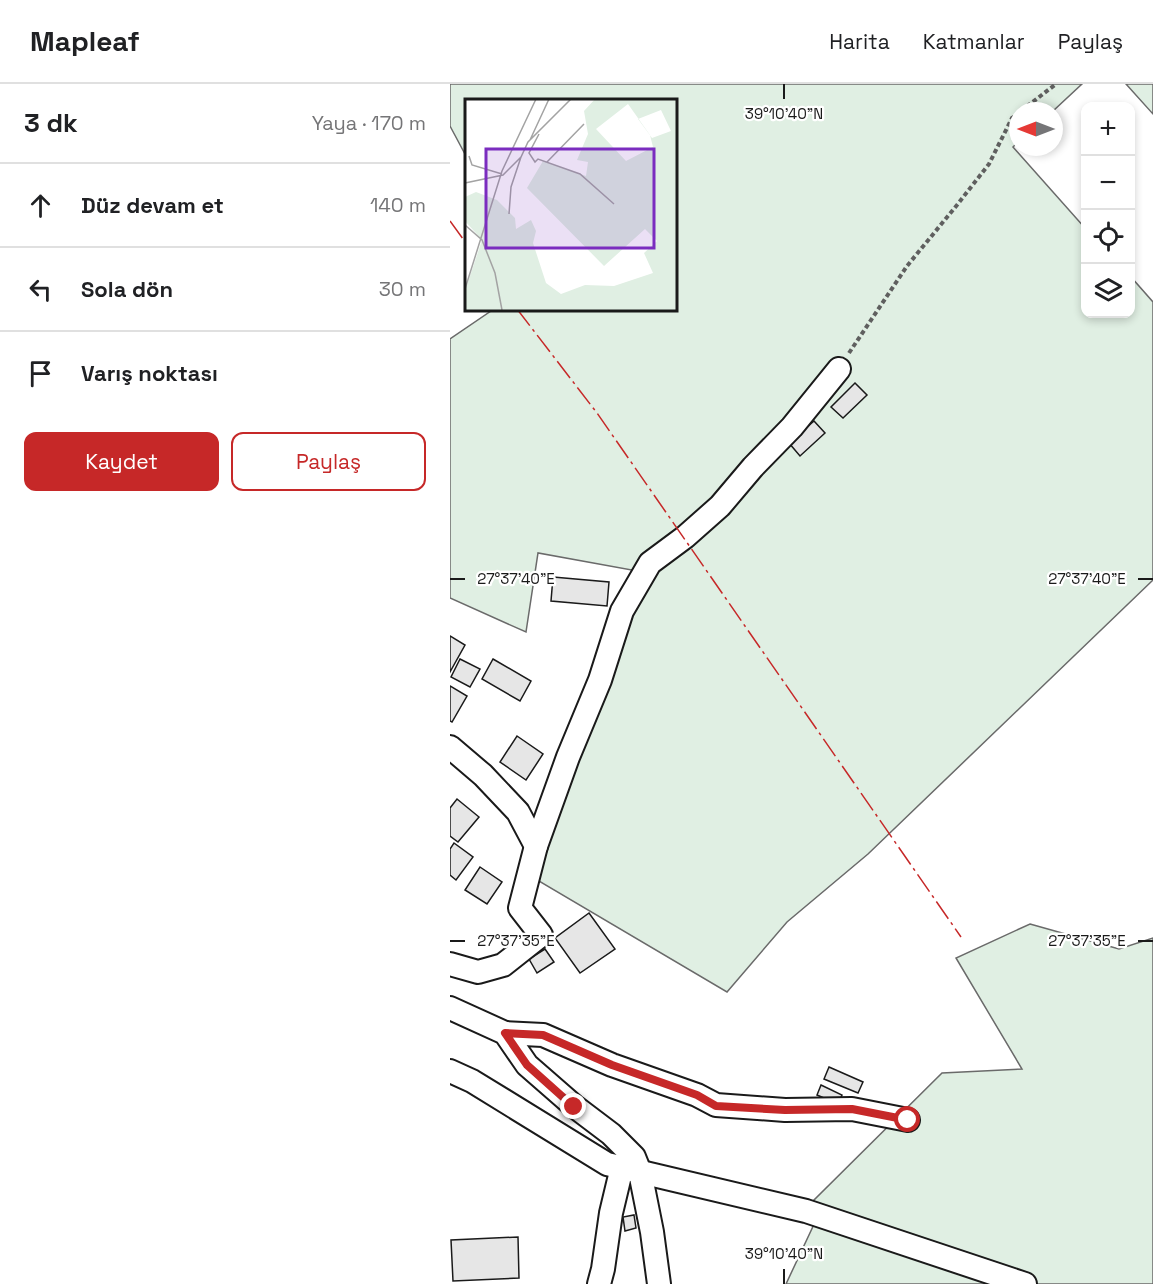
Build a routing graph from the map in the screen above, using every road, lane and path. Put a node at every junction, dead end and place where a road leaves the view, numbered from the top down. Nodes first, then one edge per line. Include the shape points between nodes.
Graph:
1 (1056, 84) edge
2 (1033, 102) edge
3 (1009, 124) edge
4 (839, 369) joint
5 (450, 747) edge
6 (536, 846) junction
7 (450, 964) edge
8 (450, 1008) edge
9 (505, 1033) junction
10 (450, 1071) edge
11 (908, 1120) dead end
12 (631, 1170) junction
13 (599, 1284) edge
14 (659, 1284) edge
15 (1024, 1284) edge

1 - 2 path
3 - 4 path via 989,164 907,266
4 - 6 street via 720,506 650,562 622,611 600,680
5 - 6 street via 518,813
6 - 7 street via 520,908 542,935 503,965 478,972
8 - 9 street
9 - 11 street via 543,1035 716,1106 852,1109
9 - 12 street via 527,1065 634,1157
10 - 12 street via 607,1164
12 - 13 street via 611,1213
12 - 14 street via 652,1232
12 - 15 street via 806,1211

